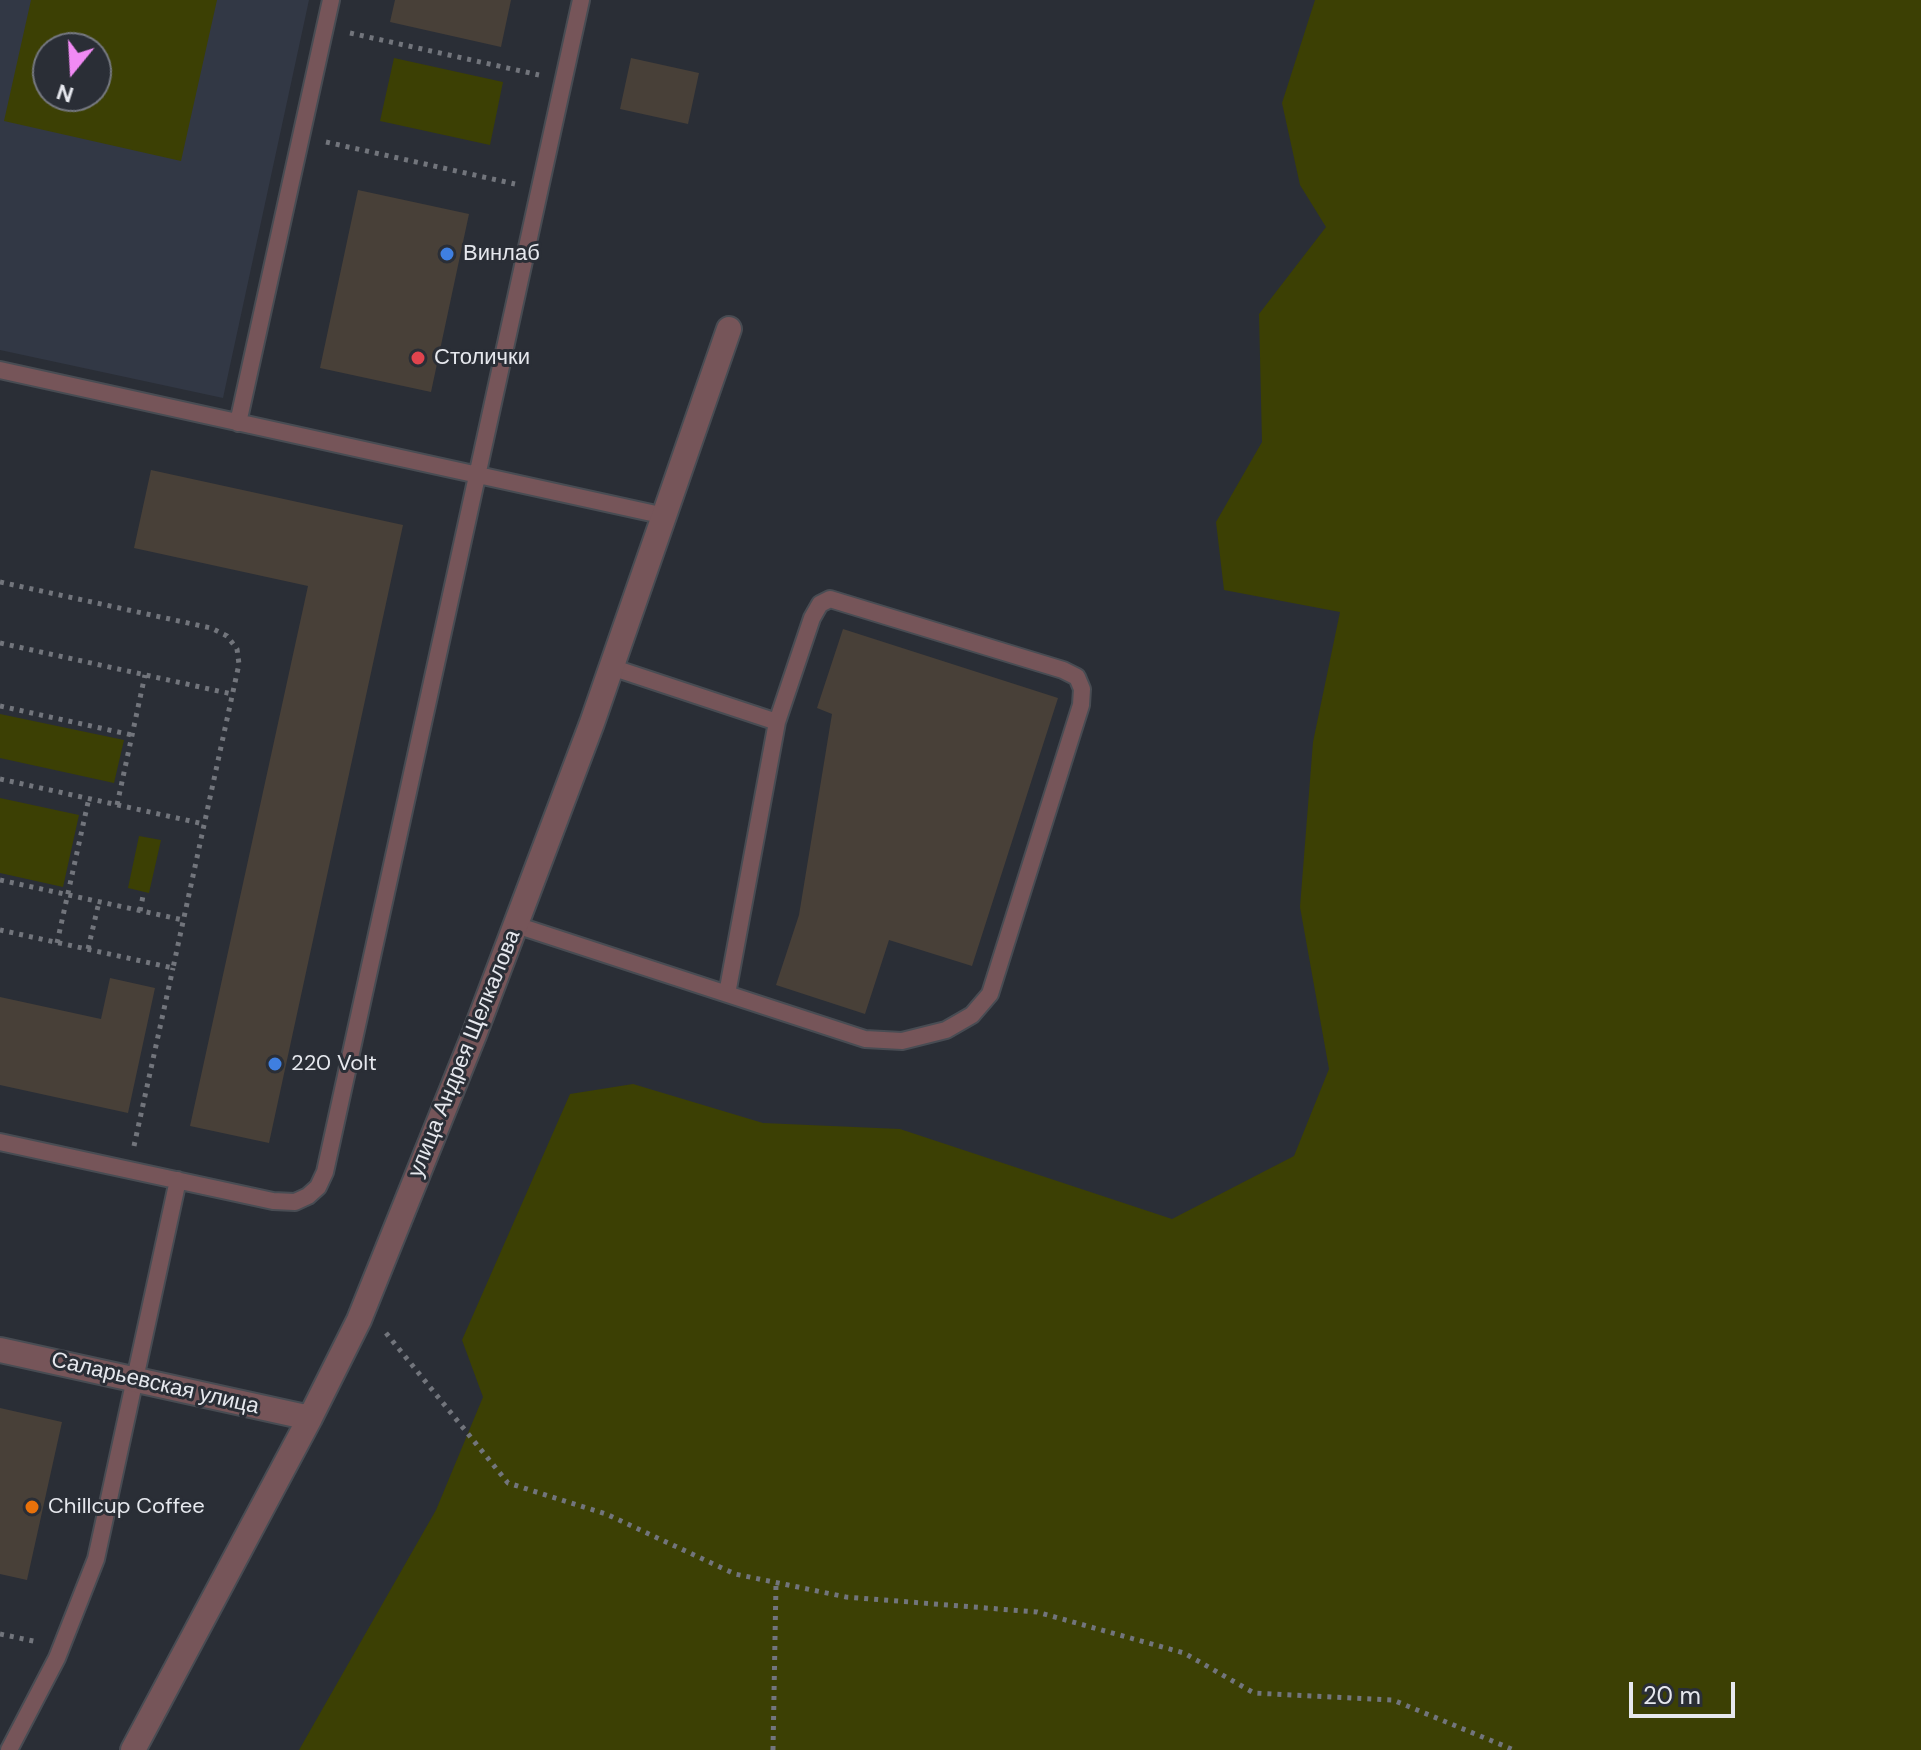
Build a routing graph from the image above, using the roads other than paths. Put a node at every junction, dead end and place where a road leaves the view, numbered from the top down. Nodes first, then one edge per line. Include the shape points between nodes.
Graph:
1 (331, 0) edge
2 (581, 0) edge
3 (729, 329) dead end
4 (0, 370) edge
5 (238, 423) junction
6 (478, 475) junction
7 (665, 516) junction
8 (611, 667) junction
9 (777, 722) junction
10 (516, 925) junction
11 (727, 994) junction
12 (0, 1142) edge
13 (178, 1180) junction
14 (0, 1350) edge
15 (135, 1379) junction
16 (310, 1418) junction
17 (9, 1750) edge
18 (133, 1750) edge

1 - 5 lane
2 - 6 lane
3 - 7 street, улица Андрея Щелкалова
4 - 5 lane
5 - 6 lane
6 - 7 lane
6 - 13 lane via 325,1172 318,1187 295,1202
7 - 8 street, улица Андрея Щелкалова
8 - 9 lane
8 - 10 street, улица Андрея Щелкалова
9 - 11 lane
9 - 11 lane via 812,618 830,599 1063,670 1077,677 1082,689 990,994 972,1015 946,1030 902,1041 865,1039
10 - 11 lane
10 - 16 street, улица Андрея Щелкалова via 359,1320
12 - 13 lane
13 - 15 lane
14 - 15 street, Саларьевская улица
15 - 16 street, Саларьевская улица
15 - 17 lane via 96,1559 62,1647
16 - 18 street, улица Андрея Щелкалова

